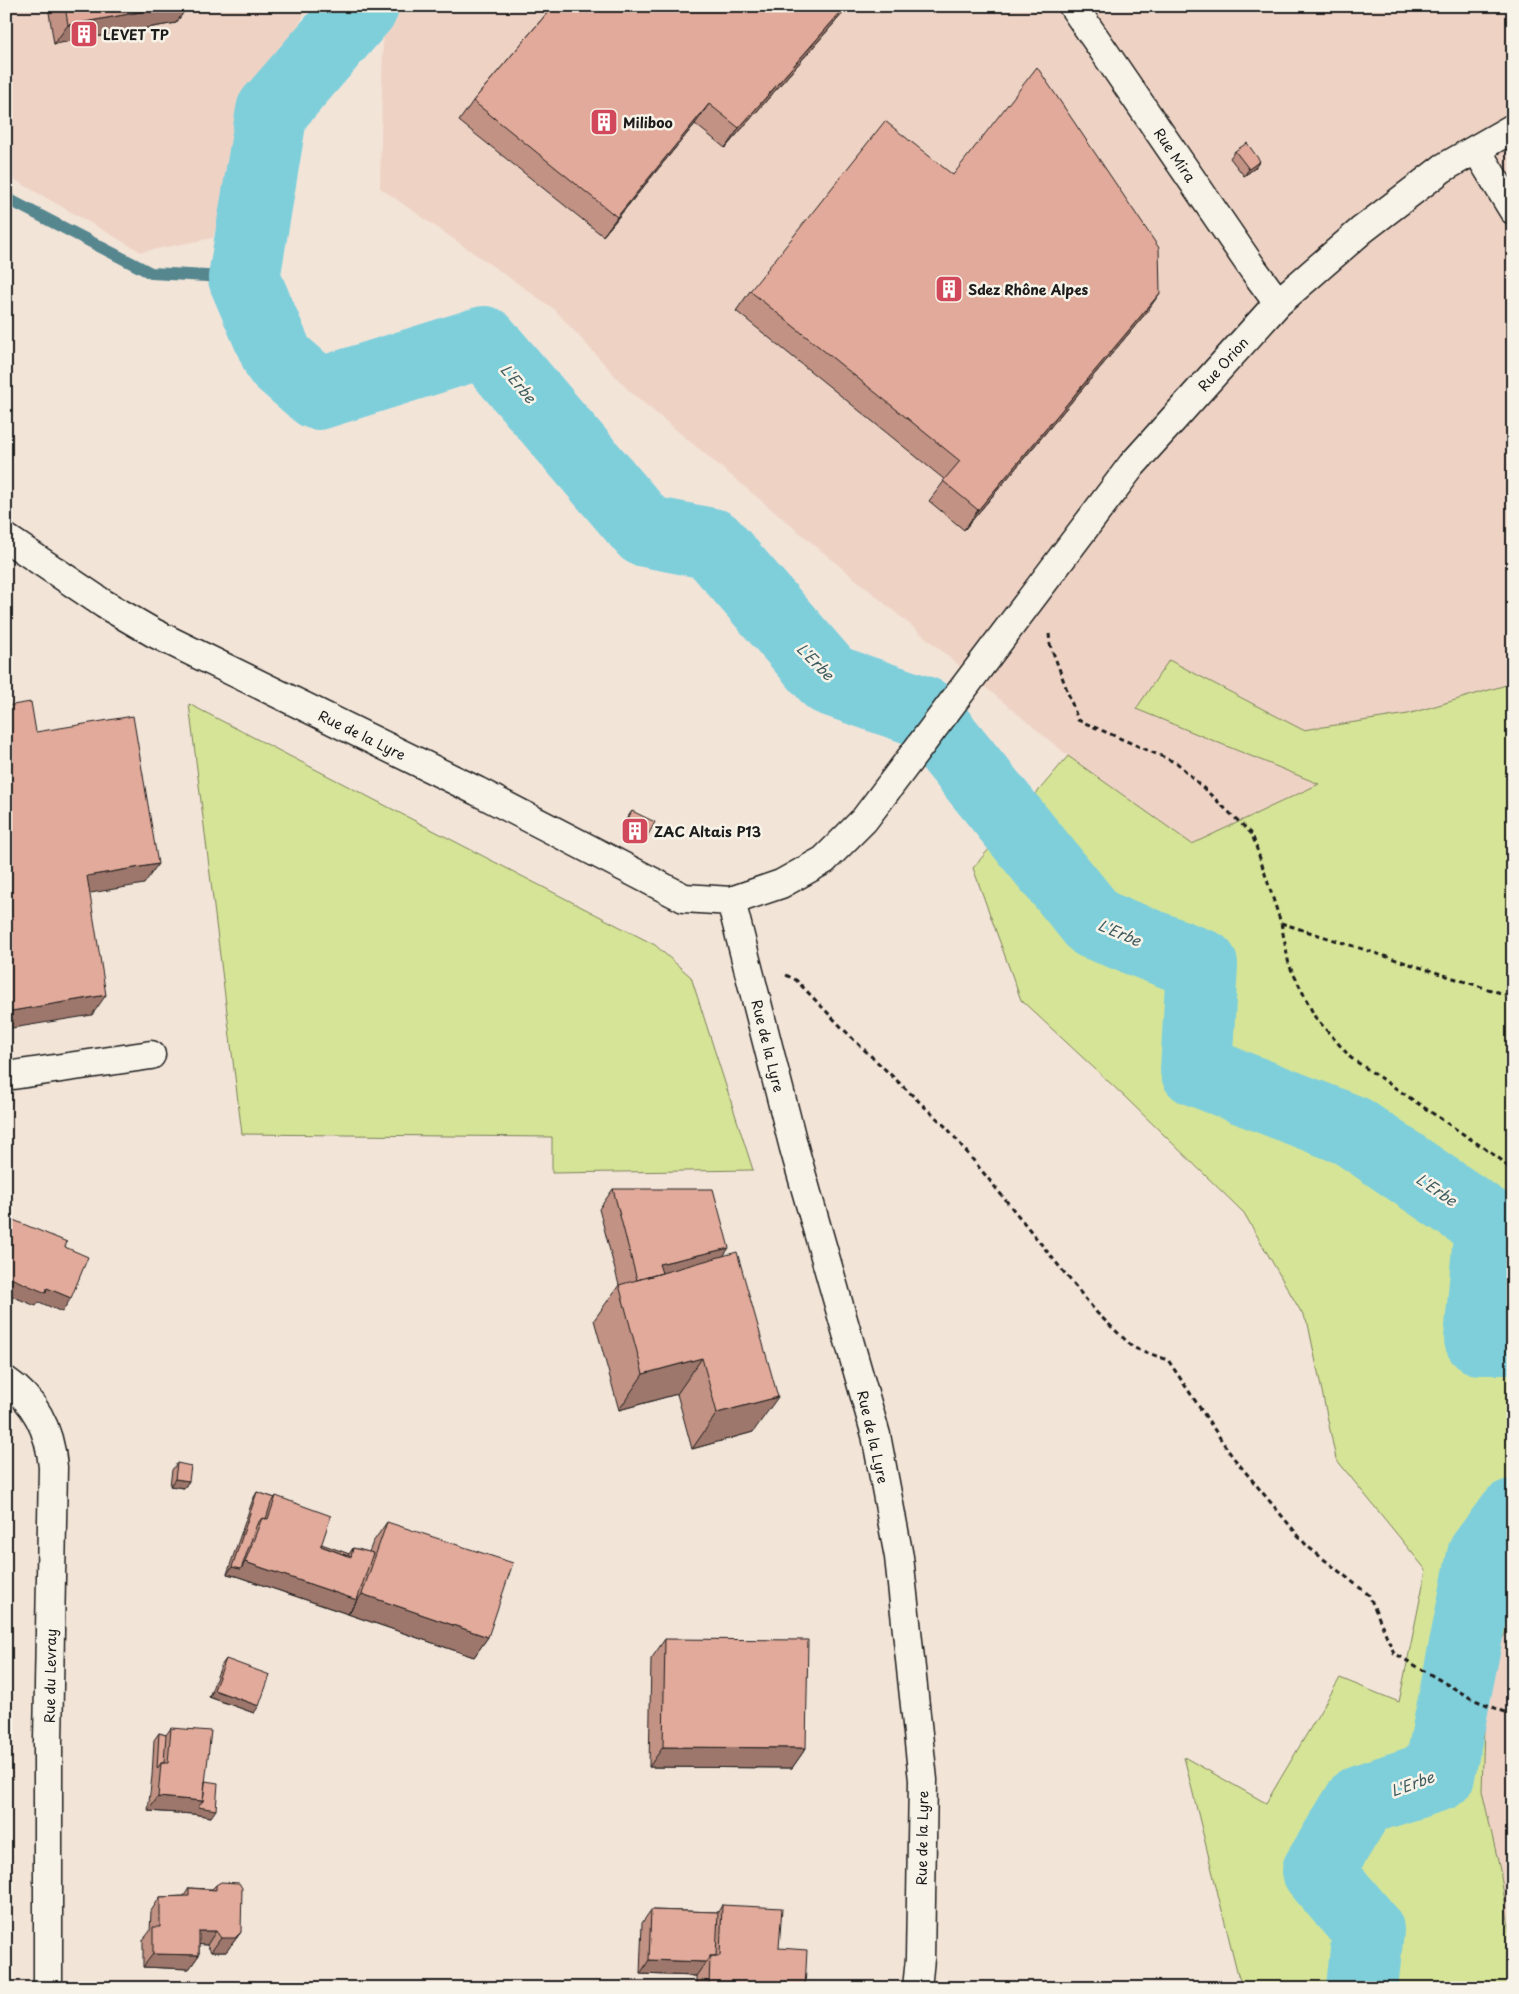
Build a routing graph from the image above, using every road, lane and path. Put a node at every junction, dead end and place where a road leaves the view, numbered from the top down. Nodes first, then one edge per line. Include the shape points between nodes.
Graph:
1 (1073, 6) edge
2 (1513, 128) edge
3 (1476, 149) junction
4 (1513, 210) edge
5 (1278, 303) junction
6 (6, 538) edge
7 (1048, 628) dead end
8 (898, 773) joint
9 (731, 901) junction
10 (1281, 923) junction
11 (781, 972) dead end
12 (1513, 997) edge
13 (151, 1056) dead end
14 (6, 1076) edge
15 (1513, 1172) edge
16 (6, 1382) edge
17 (1513, 1716) edge
18 (48, 1988) edge
19 (917, 1988) edge

1 - 5 street, Rue Mira
2 - 3 street, Rue Orion
3 - 4 street
3 - 5 street, Rue Orion via 1443,168 1362,230
5 - 8 street, Rue Orion via 1132,465
6 - 9 street, Rue de la Lyre via 104,604 197,655 477,791 684,898
7 - 10 path via 1050,644 1078,720 1177,763 1252,834
8 - 9 street, Rue de la Lyre via 864,820 824,860 781,884
9 - 19 street, Rue de la Lyre via 794,1148 876,1435 899,1557 923,1780
10 - 12 path
10 - 15 path via 1289,965 1315,1017 1351,1058 1500,1158
11 - 17 path via 796,980 948,1129 1097,1313 1134,1348 1168,1360 1232,1456 1307,1546 1369,1595 1394,1653 1472,1699
13 - 14 street
16 - 18 street, Rue du Levray via 24,1395 37,1412 48,1434 54,1467 48,1741

